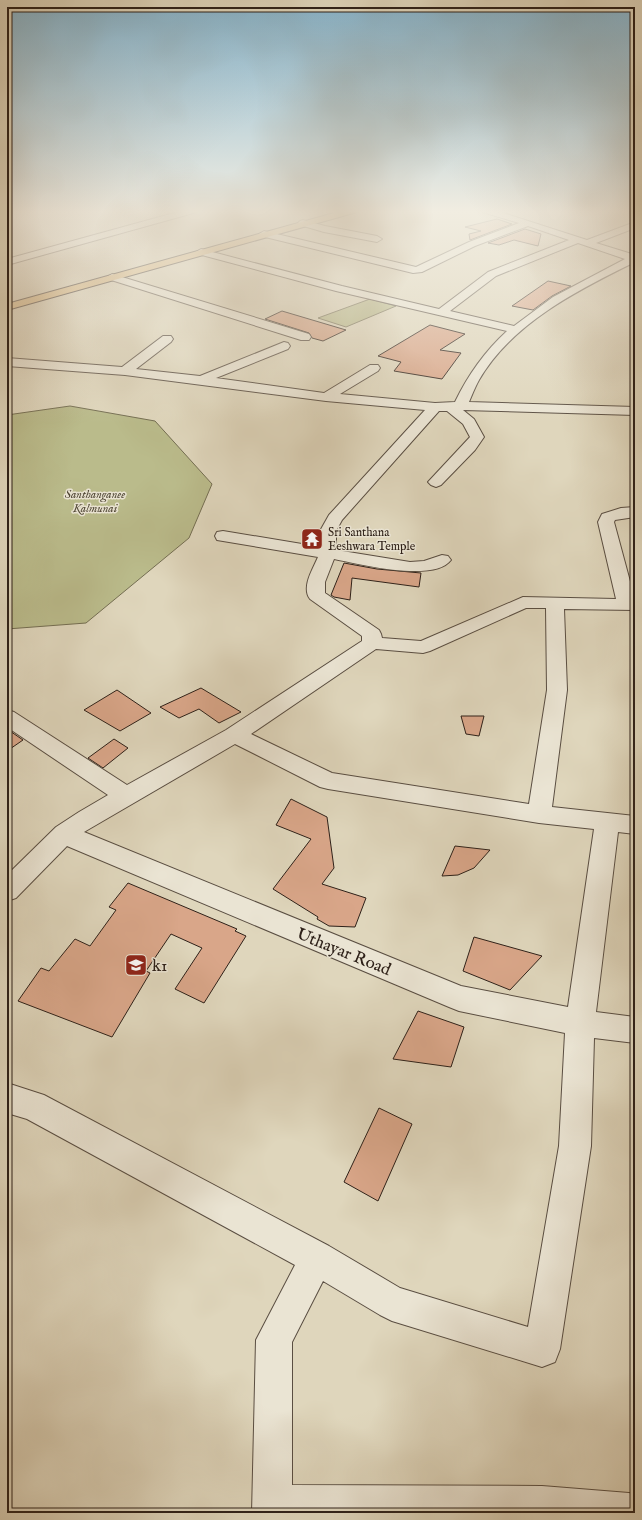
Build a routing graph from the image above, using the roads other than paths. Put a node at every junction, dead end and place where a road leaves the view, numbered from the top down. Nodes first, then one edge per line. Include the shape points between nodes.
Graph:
1 (98, 281) edge
2 (125, 281) edge
3 (310, 281) edge
4 (483, 281) edge
5 (593, 281) edge
6 (7, 307) edge
7 (440, 313) junction
8 (516, 330) junction
9 (304, 337) dead end
10 (167, 339) dead end
11 (284, 346) dead end
12 (7, 362) edge
13 (374, 368) dead end
14 (125, 371) junction
15 (202, 380) junction
16 (326, 397) junction
17 (448, 406) junction
18 (635, 411) edge
19 (436, 482) dead end
20 (635, 512) edge
21 (223, 536) dead end
22 (328, 553) junction
23 (442, 560) dead end
24 (555, 602) junction
25 (630, 604) edge
26 (372, 643) junction
27 (7, 717) edge
28 (234, 735) junction
29 (126, 796) junction
30 (539, 814) junction
31 (607, 823) junction
32 (635, 825) edge
33 (64, 834) junction
34 (7, 891) edge
35 (580, 1022) junction
36 (635, 1030) edge
37 (7, 1098) edge
38 (317, 1258) junction
39 (272, 1509) edge
40 (629, 1513) edge

1 - 6 main road
2 - 9 street
3 - 7 street
4 - 7 street
5 - 8 street via 550,304
7 - 8 street
8 - 17 street via 504,340 467,388
10 - 14 street
11 - 15 street
12 - 14 street
13 - 16 street
14 - 15 street
15 - 16 street
16 - 17 street
17 - 18 street
17 - 19 street via 468,422 477,437
17 - 22 street via 335,518 328,531
20 - 25 street via 621,513 608,518 606,522
21 - 22 street
22 - 23 street via 410,566 426,566
22 - 26 street via 316,582 316,595 372,634
24 - 25 street
24 - 26 street via 523,602 423,647
24 - 30 street via 557,690
26 - 28 street
27 - 29 street
28 - 29 street
28 - 30 street via 328,781
29 - 33 street
30 - 31 street
31 - 32 street
31 - 35 street
33 - 34 street
33 - 35 street, Uthayar Road via 459,998
35 - 36 street, Uthayar Road
35 - 38 street via 575,1146 542,1349 392,1303
37 - 38 street via 33,1106
38 - 39 street via 274,1340
39 - 40 street via 542,1506

